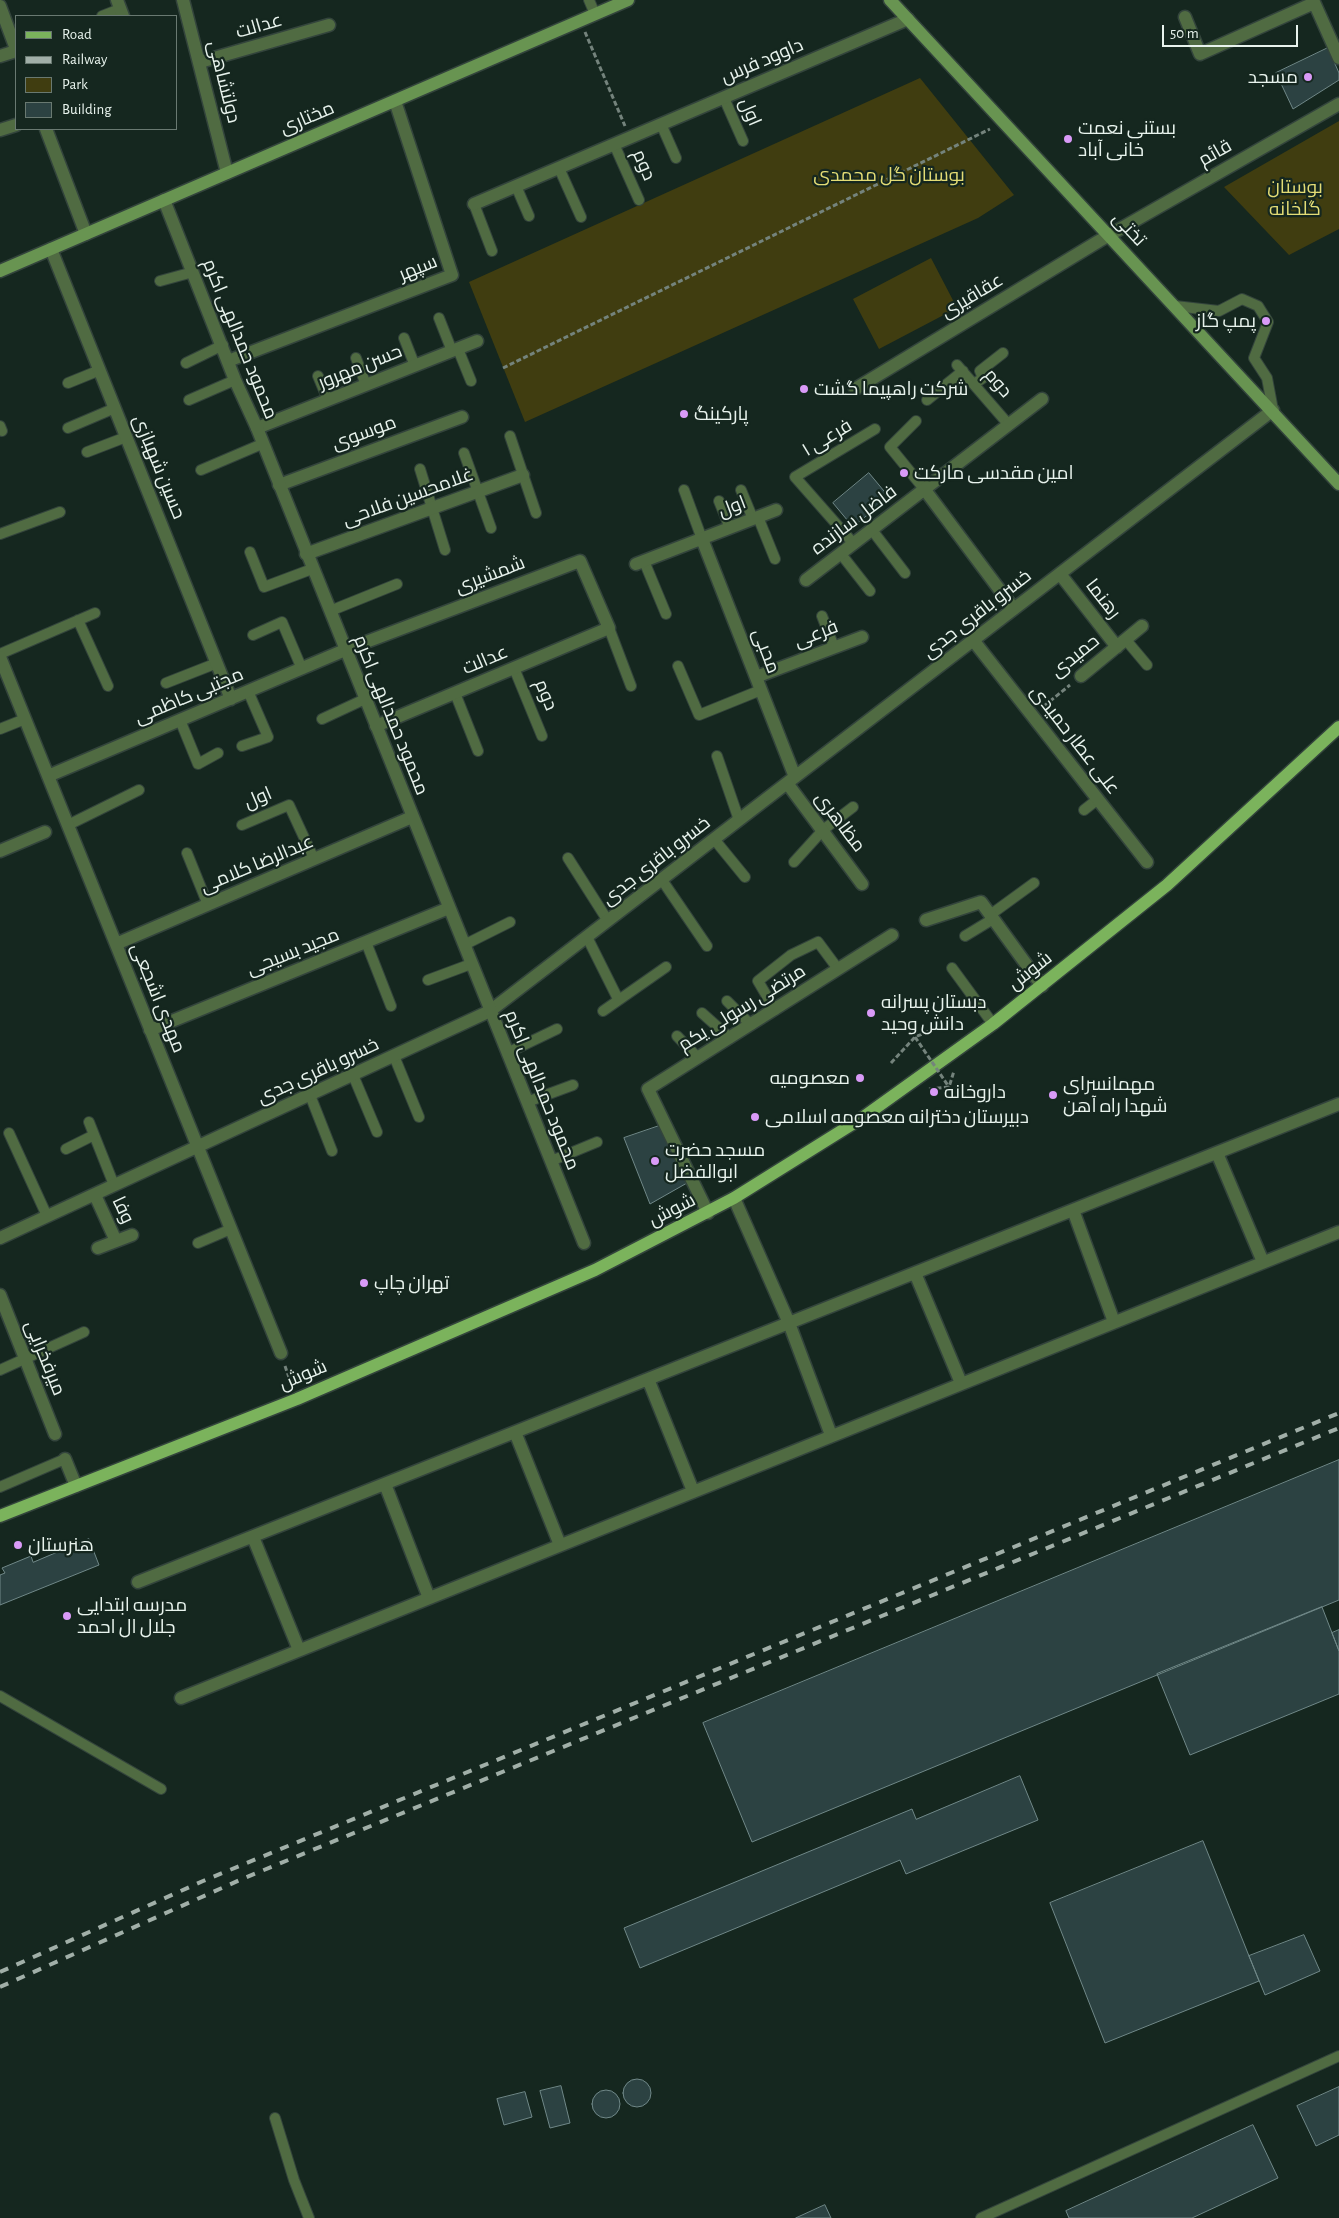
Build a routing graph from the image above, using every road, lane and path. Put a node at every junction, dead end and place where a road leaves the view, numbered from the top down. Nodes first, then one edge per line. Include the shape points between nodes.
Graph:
1 (183, 0) edge
2 (589, 0) edge
3 (628, 0) edge
4 (890, 0) edge
5 (1313, 1) edge
6 (0, 6) edge
7 (120, 9) edge
8 (595, 14) junction
9 (105, 15) edge
10 (1185, 17) dead end
11 (908, 19) junction
12 (580, 20) junction
13 (329, 25) dead end
14 (15, 47) edge
15 (15, 50) edge
16 (0, 56) edge
17 (1339, 58) edge
18 (200, 62) junction
19 (724, 98) junction
20 (395, 101) junction
21 (1339, 104) edge
22 (1004, 122) junction
23 (661, 124) junction
24 (15, 125) edge
25 (0, 130) edge
26 (46, 130) edge
27 (630, 138) junction
28 (742, 141) dead end
29 (614, 144) junction
30 (676, 158) dead end
31 (559, 168) junction
32 (227, 173) junction
33 (516, 186) junction
34 (164, 200) junction
35 (639, 200) dead end
36 (474, 204) joint
37 (529, 216) dead end
38 (581, 217) dead end
39 (86, 234) junction
40 (1109, 235) junction
41 (51, 249) junction
42 (492, 251) dead end
43 (0, 271) edge
44 (193, 272) junction
45 (160, 281) dead end
46 (1176, 306) junction
47 (439, 318) dead end
48 (404, 338) dead end
49 (477, 341) dead end
50 (223, 345) junction
51 (455, 350) junction
52 (1003, 353) dead end
53 (356, 358) dead end
54 (228, 361) junction
55 (186, 362) dead end
56 (415, 366) junction
57 (504, 368) dead end
58 (100, 370) junction
59 (318, 376) dead end
60 (235, 380) junction
61 (471, 381) dead end
62 (68, 383) dead end
63 (974, 384) junction
64 (366, 385) junction
65 (855, 389) dead end
66 (1042, 399) dead end
67 (189, 400) dead end
68 (328, 400) junction
69 (927, 400) dead end
70 (115, 408) junction
71 (1272, 410) junction
72 (462, 417) dead end
73 (916, 421) dead end
74 (1009, 425) junction
75 (68, 428) dead end
76 (257, 428) junction
77 (875, 429) dead end
78 (510, 436) dead end
79 (126, 437) junction
80 (262, 444) junction
81 (87, 452) dead end
82 (464, 453) dead end
83 (420, 469) dead end
84 (201, 470) dead end
85 (523, 475) junction
86 (1339, 484) edge
87 (279, 485) junction
88 (684, 490) dead end
89 (741, 490) dead end
90 (925, 490) junction
91 (479, 491) junction
92 (719, 501) dead end
93 (433, 507) junction
94 (776, 510) dead end
95 (60, 512) dead end
96 (536, 513) dead end
97 (756, 518) junction
98 (491, 528) dead end
99 (730, 528) junction
100 (872, 530) junction
101 (0, 534) edge
102 (702, 539) junction
103 (854, 544) junction
104 (445, 550) dead end
105 (250, 552) dead end
106 (306, 554) junction
107 (841, 554) junction
108 (775, 559) dead end
109 (640, 562) joint
110 (312, 568) junction
111 (905, 573) dead end
112 (1060, 574) junction
113 (806, 580) dead end
114 (397, 584) dead end
115 (870, 591) dead end
116 (1014, 609) junction
117 (330, 611) junction
118 (95, 613) dead end
119 (666, 614) dead end
120 (822, 616) dead end
121 (78, 620) junction
122 (1142, 626) dead end
123 (609, 628) junction
124 (253, 635) dead end
125 (862, 637) dead end
126 (973, 640) junction
127 (1121, 643) junction
128 (834, 647) junction
129 (345, 650) junction
130 (0, 656) edge
131 (216, 662) junction
132 (1147, 665) dead end
133 (678, 666) dead end
134 (514, 668) junction
135 (302, 669) junction
136 (1081, 676) joint
137 (756, 677) junction
138 (166, 683) dead end
139 (108, 686) dead end
140 (631, 686) dead end
141 (761, 690) junction
142 (248, 692) junction
143 (455, 693) junction
144 (231, 699) junction
145 (365, 699) junction
146 (1032, 716) junction
147 (25, 719) junction
148 (322, 719) dead end
149 (180, 720) junction
150 (376, 726) junction
151 (1339, 727) edge
152 (0, 729) edge
153 (542, 736) dead end
154 (242, 746) dead end
155 (478, 751) dead end
156 (218, 753) dead end
157 (716, 756) dead end
158 (48, 776) junction
159 (791, 780) junction
160 (139, 790) dead end
161 (1098, 799) junction
162 (853, 807) dead end
163 (1084, 810) dead end
164 (412, 817) junction
165 (739, 820) junction
166 (68, 825) junction
167 (242, 825) dead end
168 (823, 830) junction
169 (44, 832) dead end
170 (714, 839) junction
171 (0, 851) edge
172 (187, 853) dead end
173 (568, 858) dead end
174 (314, 859) junction
175 (794, 862) dead end
176 (1147, 862) dead end
177 (745, 877) dead end
178 (662, 880) junction
179 (1034, 883) dead end
180 (862, 884) dead end
181 (208, 905) junction
182 (449, 908) junction
183 (992, 917) junction
184 (926, 920) dead end
185 (608, 921) junction
186 (510, 922) dead end
187 (892, 935) dead end
188 (965, 936) dead end
189 (587, 937) junction
190 (366, 942) junction
191 (116, 944) junction
192 (464, 945) junction
193 (707, 946) dead end
194 (471, 964) junction
195 (666, 967) dead end
196 (952, 968) dead end
197 (838, 969) junction
198 (428, 980) dead end
199 (1042, 986) junction
200 (618, 999) junction
201 (727, 1001) dead end
202 (391, 1006) dead end
203 (775, 1010) junction
204 (490, 1011) junction
205 (603, 1011) dead end
206 (702, 1013) dead end
207 (993, 1024) junction
208 (751, 1025) junction
209 (942, 1026) dead end
210 (556, 1029) dead end
211 (150, 1030) junction
212 (677, 1036) dead end
213 (915, 1037) junction
214 (730, 1038) junction
215 (507, 1053) junction
216 (394, 1056) junction
217 (698, 1058) junction
218 (891, 1064) dead end
219 (353, 1075) junction
220 (573, 1085) dead end
221 (949, 1087) dead end
222 (310, 1095) junction
223 (527, 1102) junction
224 (1339, 1104) edge
225 (419, 1117) dead end
226 (89, 1122) dead end
227 (378, 1132) dead end
228 (9, 1133) dead end
229 (94, 1135) junction
230 (597, 1142) dead end
231 (198, 1147) junction
232 (66, 1150) dead end
233 (332, 1151) dead end
234 (1217, 1153) junction
235 (551, 1161) junction
236 (114, 1185) junction
237 (95, 1195) junction
238 (734, 1198) junction
239 (1073, 1210) junction
240 (708, 1213) junction
241 (47, 1216) junction
242 (231, 1229) junction
243 (1339, 1232) edge
244 (132, 1235) dead end
245 (0, 1238) edge
246 (116, 1241) junction
247 (198, 1243) dead end
248 (584, 1243) dead end
249 (98, 1248) dead end
250 (1264, 1262) junction
251 (915, 1273) junction
252 (0, 1295) edge
253 (1114, 1322) junction
254 (789, 1323) junction
255 (84, 1332) dead end
256 (281, 1353) dead end
257 (25, 1358) junction
258 (0, 1370) edge
259 (648, 1379) junction
260 (961, 1383) junction
261 (515, 1432) junction
262 (55, 1434) dead end
263 (831, 1435) junction
264 (65, 1459) joint
265 (385, 1484) junction
266 (76, 1486) junction
267 (0, 1487) edge
268 (693, 1491) junction
269 (0, 1516) edge
270 (253, 1537) junction
271 (560, 1545) junction
272 (138, 1582) dead end
273 (429, 1598) junction
274 (299, 1650) junction
275 (0, 1696) edge
276 (181, 1698) dead end
277 (161, 1790) dead end
278 (1339, 2056) edge
279 (275, 2118) dead end
280 (309, 2218) edge
281 (981, 2218) edge

1 - 18 street, دولتشاهی
2 - 8 lane
3 - 8 main road, مختاری
4 - 11 main road, تختی
5 - 10 street via 1200,54
5 - 17 street
6 - 14 street
7 - 9 lane
8 - 12 main road, مختاری
11 - 19 street, داوود فرس
11 - 22 main road, تختی
12 - 20 main road, مختاری
12 - 27 path
13 - 18 street, عدالت
15 - 16 street
18 - 32 street, دولتشاهی
19 - 23 street, داوود فرس
19 - 28 lane, اول
20 - 32 main road, مختاری
20 - 54 street, سپهر via 452,275
21 - 40 street, قائم
22 - 40 main road, تختی
22 - 57 path
23 - 27 street, داوود فرس
23 - 30 lane
24 - 25 street
26 - 39 street
27 - 29 street, داوود فرس
29 - 31 street, داوود فرس
29 - 35 lane, دوم
31 - 33 street, داوود فرس
31 - 38 lane
32 - 34 main road, مختاری
33 - 36 street, داوود فرس
33 - 37 lane
34 - 39 main road, مختاری
34 - 44 street, محمود حمدالهی اکرم
36 - 42 lane
39 - 41 main road, مختاری
40 - 46 main road, تختی
40 - 65 street, عقاقیری
41 - 43 main road, مختاری
41 - 58 street, حسین شهبازی
44 - 45 lane
44 - 50 street, محمود حمدالهی اکرم
46 - 71 main road, تختی
46 - 71 lane via 1219,311 1242,299 1258,306 1268,322 1254,358 1267,378
47 - 51 lane
48 - 56 lane
49 - 51 street, حسن مهرور
50 - 54 street, محمود حمدالهی اکرم
50 - 55 lane
51 - 56 street, حسن مهرور
51 - 61 lane
52 - 63 lane via 980,371 983,378
53 - 64 lane
54 - 60 street, محمود حمدالهی اکرم
56 - 64 street, حسن مهرور
58 - 62 lane
58 - 70 street, حسین شهبازی
59 - 68 lane
60 - 67 lane
60 - 76 street, محمود حمدالهی اکرم
63 - 69 lane, دوم via 960,368
63 - 74 lane, دوم
64 - 68 street, حسن مهرور
66 - 74 street, فاضل سازنده
68 - 76 street, حسن مهرور
70 - 75 lane
70 - 79 street, حسین شهبازی
71 - 86 main road, تختی
71 - 112 street, خسرو باقری جدی
72 - 87 street, موسوی
73 - 90 lane via 890,446
74 - 90 street, فاضل سازنده
76 - 80 street, محمود حمدالهی اکرم
77 - 103 lane, فرعی ۱ via 795,477
78 - 85 lane
79 - 81 lane
79 - 131 street, حسین شهبازی
80 - 84 lane
80 - 87 street, محمود حمدالهی اکرم
82 - 91 lane
83 - 93 lane
85 - 91 street, غلامحسین فلاحی
85 - 96 lane
87 - 106 street, محمود حمدالهی اکرم
88 - 102 lane
89 - 97 lane
90 - 100 street, فاضل سازنده
90 - 116 street, فاضل سازنده
91 - 93 street, غلامحسین فلاحی
91 - 98 lane
92 - 99 lane
93 - 104 lane
93 - 106 street, غلامحسین فلاحی
94 - 97 street, اول
95 - 101 lane
97 - 99 street, اول
97 - 108 lane
99 - 102 street, اول
100 - 103 street, فاضل سازنده
100 - 111 lane
102 - 109 street
102 - 137 street, محبی
103 - 107 street, فاضل سازنده
105 - 110 lane via 264,587
106 - 110 street, محمود حمدالهی اکرم
107 - 113 street, فاضل سازنده
107 - 115 lane
109 - 119 lane
110 - 117 street, محمود حمدالهی اکرم
112 - 116 street, خسرو باقری جدی
112 - 127 street, رهنما
114 - 117 lane
116 - 126 street, خسرو باقری جدی
117 - 129 street, محمود حمدالهی اکرم
118 - 121 lane
120 - 128 lane
121 - 130 lane
121 - 139 lane
122 - 127 street, حمیدی
123 - 129 street, شمشیری via 580,561
123 - 134 street, عدالت
123 - 140 lane
124 - 135 lane via 282,622
125 - 128 street, فرعی
126 - 146 street, علی عطار حمیدی
126 - 159 street, خسرو باقری جدی
127 - 132 lane
127 - 136 street, حمیدی
128 - 137 street, فرعی
129 - 135 street, مجتبی کاظمی
129 - 145 street, محمود حمدالهی اکرم
130 - 147 street, مهدی اشجعی
131 - 138 lane
131 - 144 street, حسین شهبازی
133 - 141 lane via 699,715
134 - 143 street, عدالت
134 - 153 lane, دوم
135 - 142 street, مجتبی کاظمی
136 - 146 path, حمیدی
137 - 141 street, محبی
141 - 159 street, محبی
142 - 144 street, مجتبی کاظمی
142 - 154 lane via 268,737
143 - 150 street, عدالت
143 - 155 lane
144 - 149 street, مجتبی کاظمی
145 - 148 lane
145 - 150 street, محمود حمدالهی اکرم
146 - 161 street, علی عطار حمیدی
147 - 152 lane
147 - 158 street, مهدی اشجعی
149 - 156 lane via 198,764
149 - 158 street, مجتبی کاظمی
150 - 164 street, محمود حمدالهی اکرم
151 - 199 main road, شوش via 1167,885
157 - 165 lane
158 - 166 street, مهدی اشجعی
159 - 165 street, خسرو باقری جدی
159 - 168 street, مظاهری
160 - 166 lane
161 - 163 lane
161 - 176 street, علی عطار حمیدی
162 - 168 lane
164 - 174 street, عبدالرضا کلامی
164 - 182 street, محمود حمدالهی اکرم
165 - 170 street, خسرو باقری جدی
166 - 191 street, مهدی اشجعی
167 - 174 lane, اول via 289,805
168 - 175 lane
168 - 180 street, مظاهری
169 - 171 street
170 - 177 lane
170 - 178 street, خسرو باقری جدی
172 - 181 lane
173 - 185 lane
174 - 181 street, عبدالرضا کلامی
178 - 185 street, خسرو باقری جدی
178 - 193 lane
179 - 183 lane
181 - 191 street, عبدالرضا کلامی
182 - 190 street, مجید بسیجی
182 - 192 street, محمود حمدالهی اکرم
183 - 184 street via 981,902
183 - 188 lane
183 - 199 street
185 - 189 street, خسرو باقری جدی
186 - 192 lane
187 - 197 street, مرتضی رسولی یکم
189 - 200 lane
189 - 204 street, خسرو باقری جدی
190 - 202 lane
190 - 211 street, مجید بسیجی
191 - 211 street, مهدی اشجعی
192 - 194 street, محمود حمدالهی اکرم
194 - 198 lane
194 - 204 street, محمود حمدالهی اکرم
195 - 200 lane
196 - 207 lane
197 - 203 street, مرتضی رسولی یکم
197 - 203 lane via 818,942 792,954 758,981
199 - 207 main road, شوش
200 - 205 lane
201 - 208 lane
203 - 208 street, مرتضی رسولی یکم
204 - 215 street, محمود حمدالهی اکرم
204 - 216 street, خسرو باقری جدی
206 - 214 lane
207 - 238 main road, شوش via 862,1118
208 - 214 street, مرتضی رسولی یکم
209 - 213 path
210 - 215 lane
211 - 231 street, مهدی اشجعی
212 - 217 lane
213 - 218 path
213 - 221 path, bridge
214 - 217 street, مرتضی رسولی یکم
215 - 223 street, محمود حمدالهی اکرم
216 - 219 street, خسرو باقری جدی
216 - 225 lane
217 - 240 street, مرتضی رسولی یکم via 648,1089
219 - 222 street, خسرو باقری جدی
219 - 227 lane
220 - 223 lane
222 - 231 street, خسرو باقری جدی
222 - 233 lane
223 - 235 street, محمود حمدالهی اکرم
224 - 234 street
226 - 229 lane
228 - 241 lane
229 - 232 lane
229 - 236 lane
230 - 235 lane
231 - 236 street, خسرو باقری جدی
231 - 242 street, مهدی اشجعی
234 - 239 street
234 - 250 street
235 - 248 street, محمود حمدالهی اکرم
236 - 237 street, خسرو باقری جدی
237 - 241 street, خسرو باقری جدی
237 - 246 street, وفا
238 - 240 main road, شوش
238 - 254 street
239 - 251 street
239 - 253 street
240 - 266 main road, شوش via 595,1270 297,1399
241 - 245 street, خسرو باقری جدی
242 - 247 lane
242 - 256 street, مهدی اشجعی
243 - 250 street
244 - 246 street, وفا
246 - 249 street, وفا
250 - 253 street
251 - 254 street
251 - 260 street
252 - 257 street, میرفخرایی
253 - 260 street
254 - 259 street
254 - 263 street
255 - 257 lane
257 - 258 lane
257 - 262 street, میرفخرایی
259 - 261 street
259 - 268 street
260 - 263 street
261 - 265 street
261 - 271 street
263 - 268 street
264 - 266 street
264 - 267 lane
265 - 270 street
265 - 273 street
266 - 269 main road, شوش
268 - 271 street
270 - 272 street
270 - 274 street
271 - 273 street
273 - 274 street
274 - 276 street
275 - 277 lane
278 - 281 lane
279 - 280 lane

